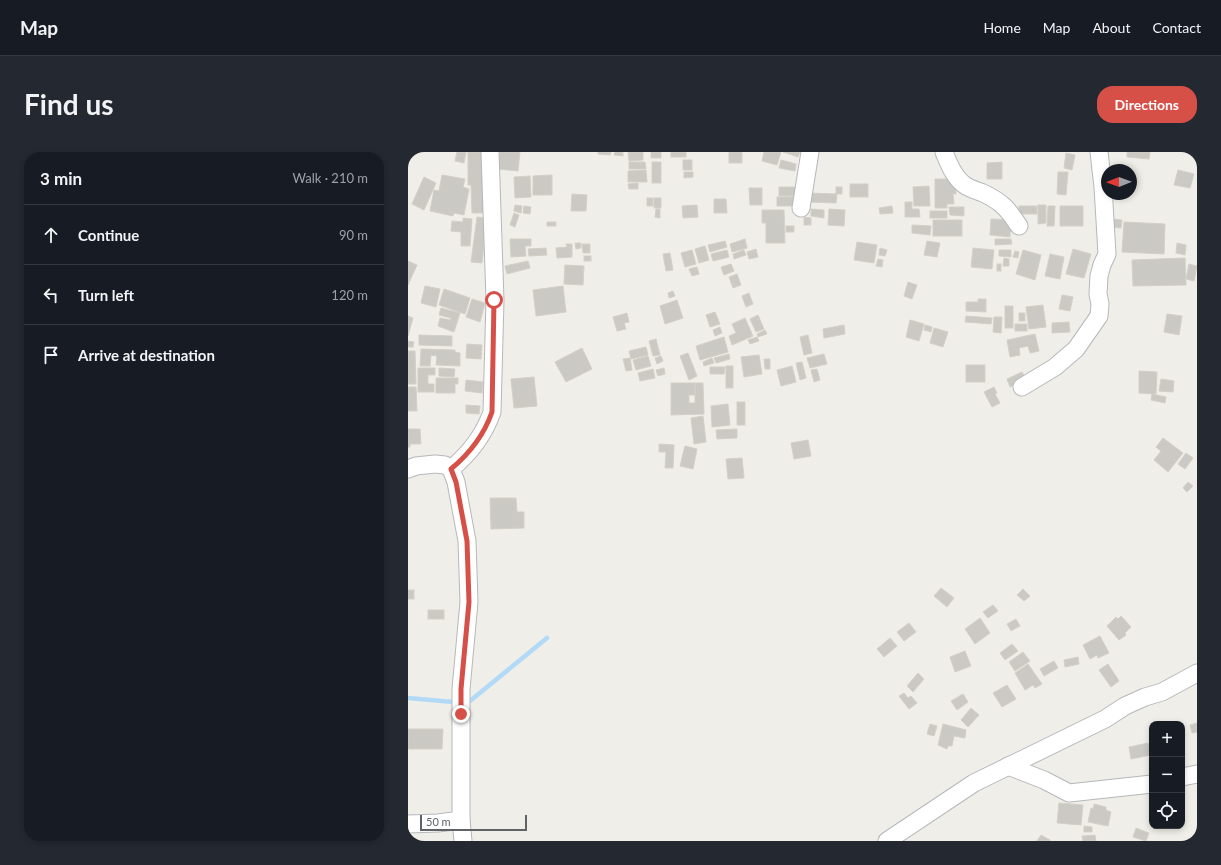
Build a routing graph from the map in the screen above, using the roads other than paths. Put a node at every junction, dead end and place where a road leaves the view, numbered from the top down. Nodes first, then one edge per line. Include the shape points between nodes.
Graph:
1 (490, 152) edge
2 (810, 152) edge
3 (944, 152) edge
4 (1099, 152) edge
5 (801, 208) dead end
6 (1020, 226) dead end
7 (1022, 387) dead end
8 (408, 469) edge
9 (451, 469) junction
10 (1197, 673) edge
11 (1008, 766) junction
12 (1197, 774) edge
13 (1185, 776) edge
14 (1149, 784) edge
15 (461, 820) junction
16 (408, 824) edge
17 (463, 841) edge
18 (887, 841) edge

1 - 9 street via 494,300 492,412 473,446
2 - 5 street
3 - 6 street via 954,174 966,186 1004,206
4 - 7 street via 1107,254 1099,276 1099,316 1076,349
8 - 9 street via 435,464 445,465
9 - 15 street via 456,482 467,541 469,602 461,689
10 - 11 street via 1162,692 1125,706 1105,720
11 - 14 street via 1069,793
11 - 18 street via 974,783
12 - 13 street
15 - 16 street
15 - 17 street

